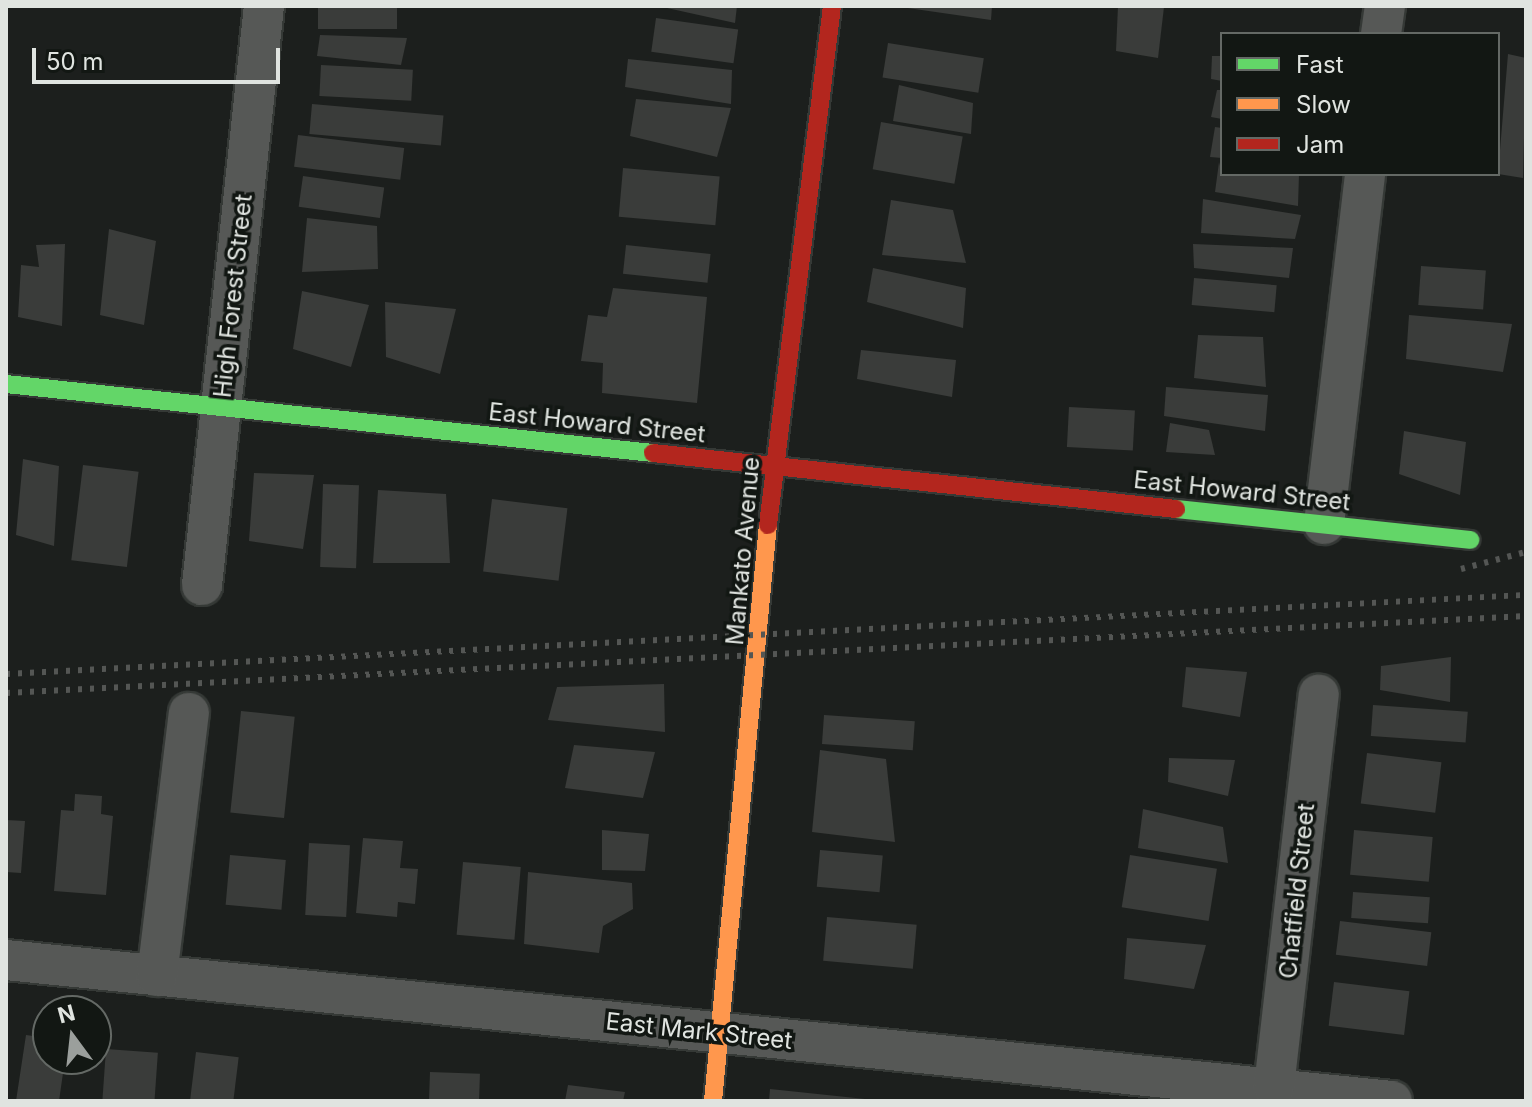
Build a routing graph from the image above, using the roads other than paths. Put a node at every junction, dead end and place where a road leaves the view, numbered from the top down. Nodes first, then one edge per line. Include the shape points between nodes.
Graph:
1 (264, 6) edge
2 (832, 6) edge
3 (1385, 6) edge
4 (1381, 32) edge
5 (1365, 176) edge
6 (6, 384) edge
7 (221, 407) junction
8 (774, 466) junction
9 (1324, 524) junction
10 (1470, 540) dead end
11 (202, 585) dead end
12 (1319, 695) dead end
13 (189, 713) dead end
14 (6, 960) edge
15 (157, 976) junction
16 (721, 1034) junction
17 (1274, 1087) junction
18 (713, 1101) edge
19 (1392, 1101) edge

1 - 7 street, High Forest Street
2 - 8 street, Mankato Avenue
3 - 4 street
5 - 9 street
6 - 7 street, East Howard Street
7 - 8 street, East Howard Street
7 - 11 street, High Forest Street
8 - 9 street, East Howard Street
8 - 16 street, Mankato Avenue
9 - 10 street, East Howard Street
12 - 17 street, Chatfield Street
13 - 15 street
14 - 15 street, East Mark Street
15 - 16 street, East Mark Street
16 - 17 street, East Mark Street
16 - 18 street, Mankato Avenue
17 - 19 street, East Mark Street

